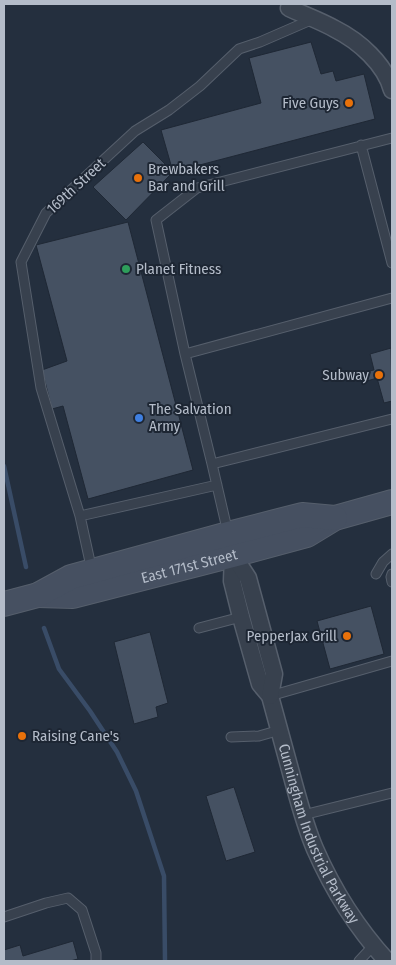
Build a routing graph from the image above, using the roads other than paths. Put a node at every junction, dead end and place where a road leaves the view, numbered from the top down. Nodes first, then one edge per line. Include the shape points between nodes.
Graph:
1 (289, 8) dead end
2 (313, 19) junction
3 (392, 90) edge
4 (392, 138) edge
5 (362, 145) junction
6 (392, 263) edge
7 (392, 298) edge
8 (185, 354) junction
9 (392, 419) edge
10 (212, 464) junction
11 (217, 484) junction
12 (392, 502) edge
13 (80, 516) junction
14 (231, 545) junction
15 (392, 554) edge
16 (376, 574) dead end
17 (392, 574) edge
18 (97, 580) junction
19 (392, 582) edge
20 (4, 604) edge
21 (241, 617) junction
22 (199, 628) dead end
23 (392, 661) edge
24 (270, 696) junction
25 (280, 730) junction
26 (231, 737) dead end
27 (392, 793) edge
28 (303, 815) junction
29 (4, 917) edge
30 (373, 946) junction
31 (96, 961) edge
32 (359, 961) edge
33 (387, 961) edge

1 - 2 street
2 - 3 street via 356,42 390,80
2 - 13 lane, 169th Street via 239,49 192,92 135,131 46,213 22,262 41,388
4 - 5 lane
5 - 6 lane
5 - 8 lane via 197,188 156,220
7 - 8 lane
8 - 10 lane
9 - 10 lane
10 - 11 lane
11 - 13 lane
11 - 14 lane
12 - 14 main road, East 171st Street via 335,518 302,515
13 - 18 lane, 169th Street
14 - 18 main road, East 171st Street
14 - 21 street, Cunningham Industrial Parkway via 232,581
14 - 24 street, Cunningham Industrial Parkway via 248,578 274,674
15 - 16 lane
17 - 19 lane
18 - 20 main road, East 171st Street via 71,577 38,595
21 - 22 lane
21 - 24 street, Cunningham Industrial Parkway via 260,684
23 - 24 lane
24 - 25 street, Cunningham Industrial Parkway
25 - 26 lane via 259,736
25 - 28 street, Cunningham Industrial Parkway
27 - 28 lane
28 - 30 street, Cunningham Industrial Parkway via 331,882
29 - 31 lane via 68,898 82,910
30 - 32 lane
30 - 33 street, Cunningham Industrial Parkway

